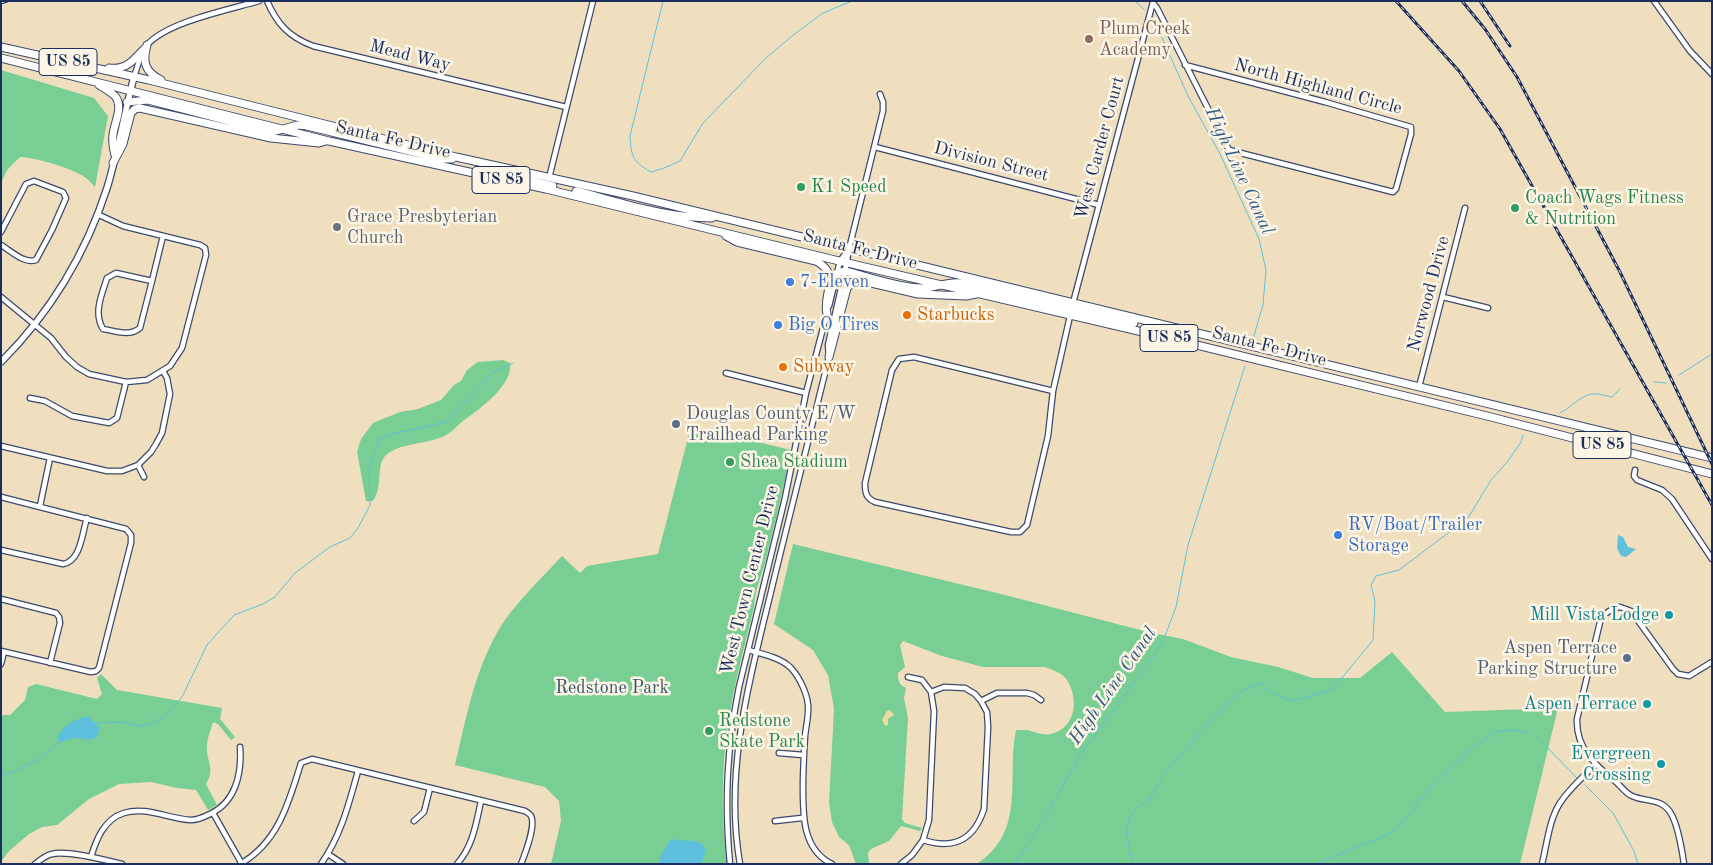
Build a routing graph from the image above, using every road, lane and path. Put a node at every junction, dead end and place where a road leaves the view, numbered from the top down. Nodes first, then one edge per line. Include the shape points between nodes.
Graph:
1 (259, 1) edge
2 (266, 1) edge
3 (593, 1) edge
4 (1654, 1) edge
5 (1153, 2) edge
6 (1, 47) edge
7 (145, 47) junction
8 (1, 58) edge
9 (1185, 66) junction
10 (90, 67) junction
11 (1712, 74) edge
12 (134, 77) junction
13 (90, 80) junction
14 (172, 86) junction
15 (130, 90) junction
16 (880, 94) dead end
17 (127, 102) junction
18 (566, 108) junction
19 (285, 129) junction
20 (329, 141) junction
21 (875, 147) junction
22 (115, 155) junction
23 (470, 160) junction
24 (113, 163) junction
25 (549, 178) junction
26 (519, 183) junction
27 (1099, 205) junction
28 (1465, 208) dead end
29 (97, 214) junction
30 (724, 218) junction
31 (717, 231) junction
32 (1, 232) edge
33 (163, 236) junction
34 (1, 245) edge
35 (849, 248) junction
36 (844, 262) junction
37 (845, 271) junction
38 (837, 273) junction
39 (152, 281) junction
40 (941, 285) junction
41 (977, 294) junction
42 (1, 297) edge
43 (1443, 297) junction
44 (1073, 303) junction
45 (1488, 308) dead end
46 (827, 314) junction
47 (1070, 316) junction
48 (36, 324) junction
49 (1174, 327) junction
50 (829, 357) junction
51 (1, 362) edge
52 (163, 372) junction
53 (726, 372) dead end
54 (126, 382) junction
55 (1419, 387) junction
56 (1053, 391) junction
57 (806, 393) junction
58 (1393, 393) junction
59 (30, 398) dead end
60 (1, 446) edge
61 (50, 458) junction
62 (1712, 458) edge
63 (138, 465) junction
64 (1635, 470) dead end
65 (1712, 474) edge
66 (144, 477) dead end
67 (1, 497) edge
68 (40, 506) junction
69 (87, 518) junction
70 (1, 550) edge
71 (1712, 560) edge
72 (1, 599) edge
73 (748, 650) junction
74 (3, 651) edge
75 (757, 652) junction
76 (1712, 662) edge
77 (50, 663) junction
78 (1, 664) edge
79 (908, 677) dead end
80 (931, 692) junction
81 (1041, 700) dead end
82 (981, 701) junction
83 (240, 747) dead end
84 (779, 753) dead end
85 (804, 755) junction
86 (1595, 765) junction
87 (358, 770) junction
88 (430, 788) junction
89 (481, 801) junction
90 (213, 813) junction
91 (802, 818) junction
92 (775, 820) dead end
93 (414, 821) dead end
94 (923, 840) junction
95 (328, 854) junction
96 (91, 857) junction
97 (823, 862) edge
98 (35, 864) edge
99 (122, 864) edge
100 (242, 864) edge
101 (321, 864) edge
102 (343, 864) edge
103 (457, 864) edge
104 (521, 864) edge
105 (730, 864) edge
106 (740, 864) edge
107 (832, 864) edge
108 (900, 864) edge
109 (1542, 864) edge
110 (1684, 864) edge

1 - 7 street via 180,24 157,36
2 - 18 street, Mead Way via 286,32 313,46
3 - 18 street
4 - 11 street via 1690,51
5 - 9 street, North Highland Circle
5 - 27 street, West Carder Court
6 - 10 highway, Santa Fe Drive / US 85
7 - 10 highway via 123,68
7 - 12 street
7 - 14 highway via 146,69
8 - 13 highway, Santa Fe Drive / US 85
9 - 9 street, North Highland Circle via 1411,127 1396,189 1393,192 1229,150
10 - 12 highway, Santa Fe Drive / US 85
12 - 14 highway, Santa Fe Drive / US 85
12 - 15 main road
13 - 15 highway, Santa Fe Drive / US 85
13 - 22 highway via 112,93 118,101 112,145
14 - 23 highway, Santa Fe Drive / US 85
15 - 17 main road
15 - 19 highway, Santa Fe Drive / US 85
16 - 21 street via 883,110
17 - 19 highway via 148,100 272,132
17 - 22 main road
18 - 25 street
19 - 20 highway, Santa Fe Drive / US 85
19 - 23 highway via 307,126 442,159
20 - 24 highway via 285,140 140,108 131,113 123,144
20 - 26 highway, Santa Fe Drive / US 85
21 - 27 street, Division Street
21 - 35 street
22 - 24 main road
23 - 25 highway, Santa Fe Drive / US 85
24 - 29 main road
25 - 30 highway, Santa Fe Drive / US 85
26 - 30 highway via 527,180 655,210 699,218
26 - 31 highway, Santa Fe Drive / US 85
27 - 44 street, West Carder Court
28 - 43 street, Norwood Drive
29 - 33 street via 122,226
29 - 48 main road via 68,276
30 - 35 highway, Santa Fe Drive / US 85
31 - 36 highway, Santa Fe Drive / US 85
31 - 46 highway via 737,242 822,264 830,279 824,304
32 - 34 street via 26,184 34,181 63,192 66,198 36,260 25,260
33 - 39 street
33 - 52 street via 200,245 205,248 206,255 182,348
35 - 36 street, West Town Center Drive
35 - 44 highway, Santa Fe Drive / US 85
36 - 37 street, West Town Center Drive
36 - 38 street, West Town Center Drive
36 - 40 highway, Santa Fe Drive / US 85
37 - 38 highway
37 - 40 highway via 916,288
37 - 50 street, West Town Center Drive via 828,345
38 - 46 street, West Town Center Drive
39 - 39 street via 140,328 127,334 103,328 97,314 107,278 116,273
40 - 41 highway, Santa Fe Drive / US 85
40 - 49 highway via 961,283 1108,318
41 - 47 highway, Santa Fe Drive / US 85
41 - 50 highway via 918,294 867,282 852,283 847,288
42 - 48 street
43 - 45 street
43 - 55 street, Norwood Drive
44 - 49 highway, Santa Fe Drive / US 85
46 - 57 street, West Town Center Drive
47 - 56 street
47 - 58 highway, Santa Fe Drive / US 85
48 - 51 main road
48 - 54 street via 77,367 89,374
49 - 55 highway, Santa Fe Drive / US 85
50 - 75 street, West Town Center Drive
52 - 54 street via 147,380
52 - 63 street via 170,394 162,433 151,452
53 - 57 street
54 - 59 street via 117,418 109,423 72,416 45,401
55 - 58 highway via 1412,393
55 - 62 highway, Santa Fe Drive / US 85
56 - 56 street via 1046,445 1027,526 1020,532 875,502 866,496 865,483 892,370 900,359 914,357
57 - 73 street, West Town Center Drive via 785,498
58 - 65 highway, Santa Fe Drive / US 85
60 - 61 street
61 - 63 street via 108,471 122,471
61 - 68 street
63 - 66 street
64 - 71 street via 1637,480 1662,490 1672,499
67 - 68 street
68 - 69 street
69 - 70 street via 76,557 70,563
69 - 77 street via 126,529 131,534 99,668 91,672
72 - 77 street via 56,613 60,623
73 - 75 street
73 - 105 street, West Town Center Drive via 728,755
74 - 77 street
74 - 78 street
75 - 85 street via 780,660 791,668 802,687 808,706
75 - 106 street, West Town Center Drive via 737,755
76 - 86 street via 1689,676 1678,674 1631,611 1620,607 1608,611 1600,622 1576,719 1581,744
79 - 80 street via 922,680
80 - 82 street via 944,687 965,688
80 - 94 street via 934,711 929,820
81 - 82 street via 1034,695 997,694
82 - 94 street via 987,712 988,726 984,809 980,821 965,838 951,844
83 - 90 street via 241,763 236,787 225,805
84 - 85 street
85 - 91 street
86 - 109 street via 1560,803
86 - 110 street via 1627,793 1654,800 1670,812
87 - 88 street
87 - 95 street via 343,823
87 - 100 street via 312,759 300,763 288,806 278,826 261,849
88 - 89 street
88 - 93 street via 424,812
89 - 103 street via 472,842
89 - 104 street via 526,811 531,816 533,822
90 - 96 street via 192,820 145,811 123,813 105,826
90 - 100 street
91 - 92 street
91 - 97 street via 808,837
94 - 108 street
95 - 101 street
95 - 102 street
96 - 98 street via 52,854
96 - 99 street
97 - 107 street

